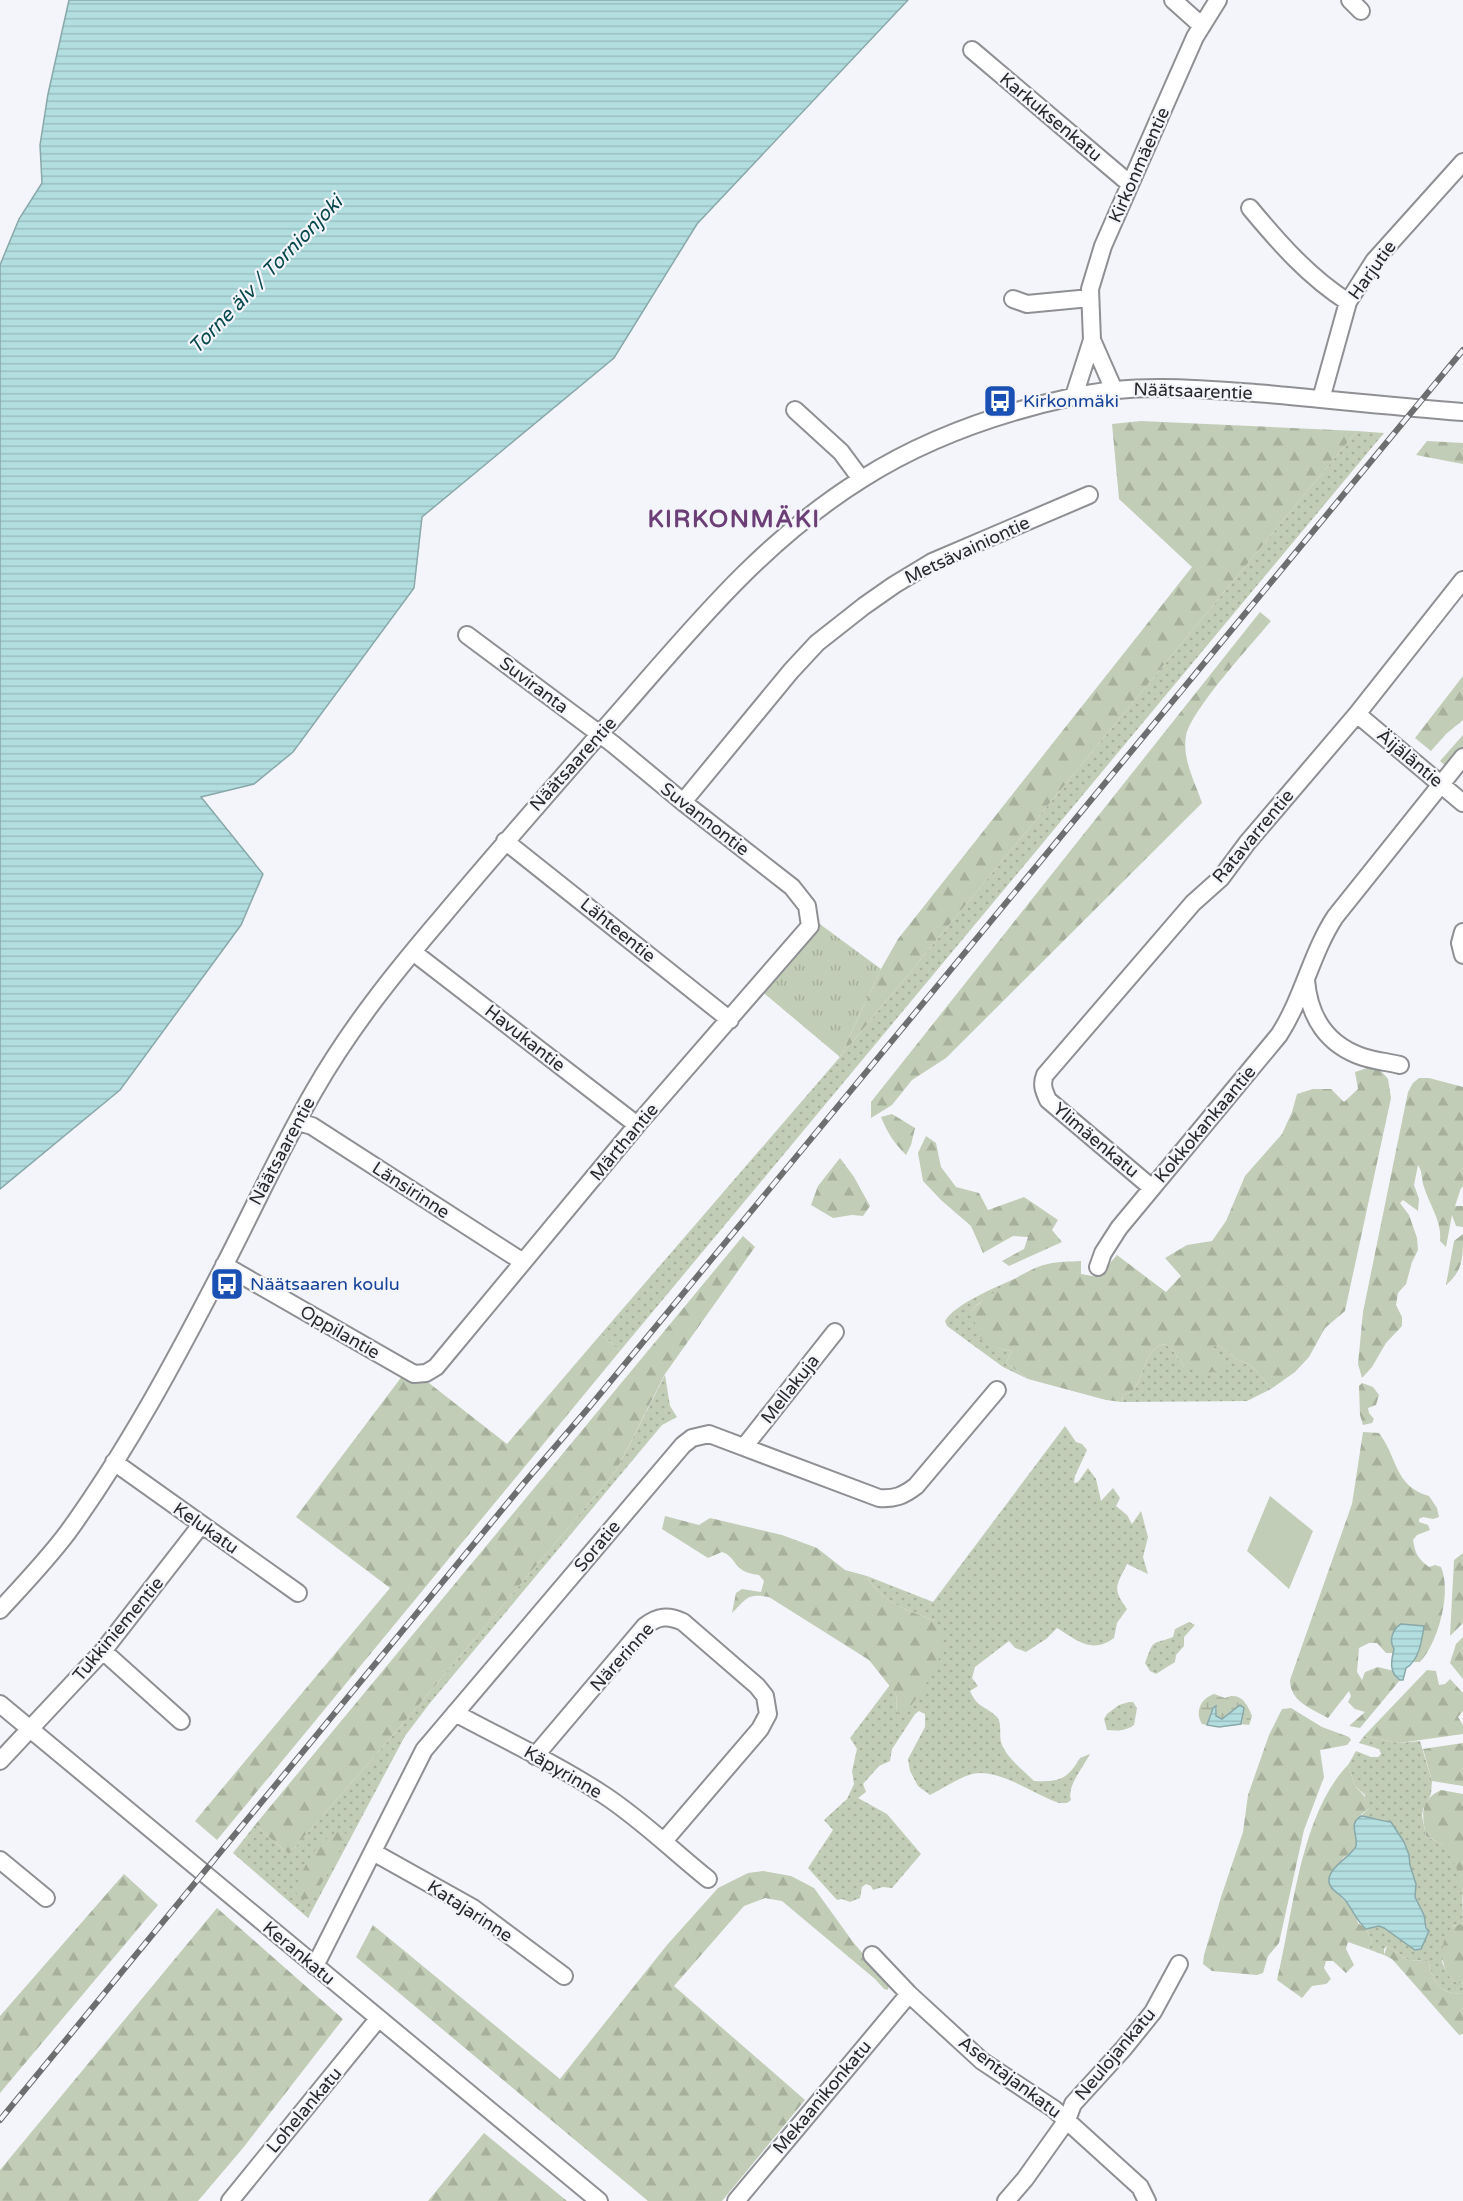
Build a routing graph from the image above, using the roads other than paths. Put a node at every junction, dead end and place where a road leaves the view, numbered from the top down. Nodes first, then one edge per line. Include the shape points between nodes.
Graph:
1 (1173, 0) edge
2 (1218, 0) edge
3 (1202, 26) junction
4 (972, 50) dead end
5 (1463, 162) edge
6 (1130, 184) junction
7 (1250, 208) dead end
8 (1089, 298) junction
9 (1013, 300) dead end
10 (1348, 302) junction
11 (1092, 340) junction
12 (1114, 390) junction
13 (1074, 396) junction
14 (1321, 399) junction
15 (795, 410) dead end
16 (1463, 411) edge
17 (861, 479) junction
18 (1089, 495) dead end
19 (1463, 580) edge
20 (467, 635) dead end
21 (1357, 714) junction
22 (600, 735) junction
23 (1463, 757) edge
24 (1441, 783) junction
25 (683, 802) junction
26 (1463, 803) edge
27 (505, 841) junction
28 (807, 906) joint
29 (1463, 932) edge
30 (413, 952) junction
31 (1463, 955) edge
32 (1306, 979) junction
33 (730, 1020) junction
34 (1400, 1065) dead end
35 (1043, 1089) joint
36 (298, 1122) junction
37 (637, 1125) junction
38 (1152, 1188) junction
39 (523, 1262) junction
40 (224, 1266) junction
41 (1098, 1267) dead end
42 (835, 1332) dead end
43 (426, 1373) joint
44 (997, 1390) dead end
45 (744, 1447) junction
46 (114, 1462) junction
47 (201, 1525) junction
48 (298, 1593) dead end
49 (0, 1610) edge
50 (103, 1651) junction
51 (0, 1704) edge
52 (455, 1713) junction
53 (181, 1721) dead end
54 (30, 1730) junction
55 (535, 1756) junction
56 (0, 1761) edge
57 (664, 1842) junction
58 (373, 1852) junction
59 (0, 1860) edge
60 (708, 1879) dead end
61 (46, 1898) dead end
62 (872, 1955) dead end
63 (1179, 1964) dead end
64 (315, 1966) junction
65 (564, 1976) dead end
66 (909, 1994) junction
67 (378, 2019) junction
68 (1067, 2120) junction
69 (230, 2201) edge
70 (599, 2201) edge
71 (736, 2201) edge
72 (1006, 2201) edge
73 (1147, 2201) edge

1 - 3 street
2 - 3 street, Kirkonmäentie
3 - 6 street, Kirkonmäentie
4 - 6 street, Karkuksenkatu
5 - 10 street, Harjutie via 1374,261
6 - 8 street, Kirkonmäentie via 1103,246
7 - 10 street via 1303,267 1325,288
8 - 9 street via 1027,304
8 - 11 street, Kirkonmäentie
10 - 14 street, Harjutie
11 - 12 street, Kirkonmäentie
11 - 13 street, Kirkonmäentie
12 - 13 street, Näätsaarentie
12 - 14 street, Näätsaarentie via 1221,390
13 - 17 street, Näätsaarentie via 939,438
14 - 16 street, Näätsaarentie
15 - 17 street via 841,452
17 - 22 street, Näätsaarentie via 806,518 724,592
18 - 25 street, Metsävainiontie via 932,562 864,606 817,643 791,671
19 - 21 street, Ratavarrentie
20 - 22 street, Suviranta
21 - 24 street, Äijäläntie
21 - 35 street, Ratavarrentie via 1221,878 1193,903 1046,1076
22 - 25 street, Suvannontie
22 - 27 street, Näätsaarentie
23 - 24 street, Kokkokankaantie
24 - 26 street, Äijäläntie
24 - 32 street, Kokkokankaantie via 1335,917
25 - 28 street, Suvannontie via 792,887
27 - 30 street, Näätsaarentie
27 - 33 street, Lähteentie
28 - 33 street, Märthantie via 810,926
29 - 31 street
30 - 36 street, Näätsaarentie via 351,1032
30 - 37 street, Havukantie
32 - 34 street via 1311,1008 1331,1039 1362,1057
32 - 38 street, Kokkokankaantie via 1279,1035
33 - 37 street, Märthantie
35 - 38 street, Ylimäenkatu via 1048,1100
36 - 39 street, Länsirinne via 312,1126
36 - 40 street, Näätsaarentie
37 - 39 street, Märthantie
38 - 41 street, Kokkokankaantie via 1119,1228 1102,1253
39 - 43 street, Märthantie via 436,1367
40 - 43 street, Oppilantie via 414,1374
40 - 46 street, Näätsaarentie
42 - 45 street, Mellakuja
44 - 45 street, Soratie via 916,1486 892,1498 879,1498
45 - 52 street, Soratie via 709,1434 683,1445
46 - 47 street, Kelukatu
46 - 49 street, Näätsaarentie via 66,1534
47 - 48 street, Kelukatu
47 - 50 street, Tukkiniementie
50 - 53 street
50 - 54 street, Tukkiniementie
51 - 54 street, Kerankatu
52 - 55 street, Käpyrinne
52 - 58 street, Soratie via 424,1750
54 - 56 street, Tukkiniementie
54 - 64 street, Kerankatu
55 - 57 street, Käpyrinne via 604,1796
55 - 57 street, Närerinne via 645,1626 660,1617 683,1622 757,1686 765,1696 768,1714 760,1729
57 - 60 street, Käpyrinne
58 - 64 street, Soratie
58 - 65 street, Katajarinne via 473,1908
59 - 61 street
62 - 66 street, Asentajankatu
63 - 68 street, Neulojankatu via 1153,2012 1073,2104
64 - 67 street, Kerankatu
66 - 68 street, Asentajankatu via 982,2061
66 - 71 street, Mekaanikonkatu
67 - 69 street, Lohelankatu
67 - 70 street, Kerankatu
68 - 72 street, Neulojankatu
68 - 73 street, Asentajankatu via 1140,2187

